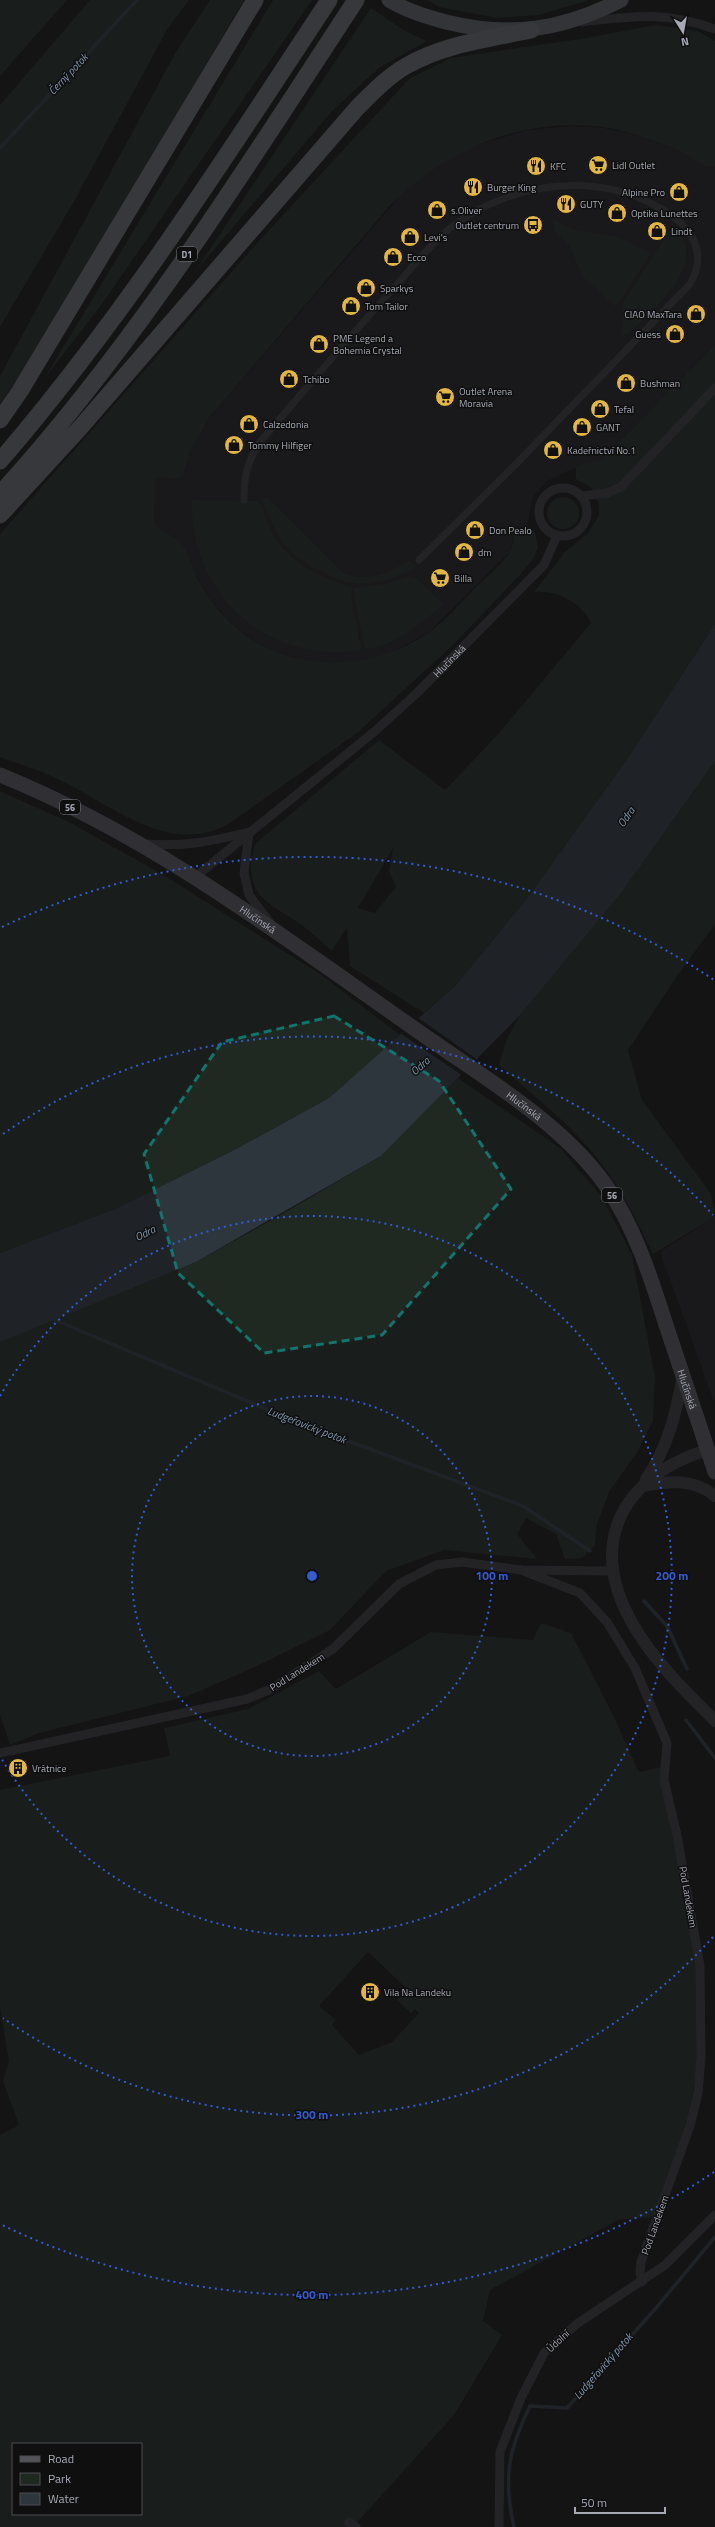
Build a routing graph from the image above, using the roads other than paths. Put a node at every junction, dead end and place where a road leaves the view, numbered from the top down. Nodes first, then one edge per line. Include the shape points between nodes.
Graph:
1 (255, 0) edge
2 (329, 0) edge
3 (356, 0) edge
4 (389, 0) edge
5 (621, 0) edge
6 (563, 24) junction
7 (715, 29) edge
8 (531, 30) junction
9 (715, 388) edge
10 (0, 420) edge
11 (0, 461) edge
12 (0, 494) edge
13 (581, 496) junction
14 (244, 500) dead end
15 (0, 515) edge
16 (557, 536) junction
17 (419, 560) dead end
18 (0, 775) edge
19 (249, 832) junction
20 (138, 843) junction
21 (195, 877) junction
22 (281, 936) junction
23 (683, 1375) junction
24 (708, 1450) junction
25 (715, 1472) edge
26 (640, 1487) junction
27 (715, 1496) edge
28 (521, 1570) junction
29 (614, 1571) junction
30 (715, 1721) edge
31 (0, 1753) edge
32 (715, 2215) edge
33 (642, 2282) junction
34 (499, 2527) edge

1 - 10 highway via 20,391
2 - 11 highway, D1 via 152,265 46,407
3 - 12 highway, D1 via 167,283 65,419
4 - 8 highway via 438,20 470,28 498,31
5 - 6 highway
6 - 7 street via 646,15 678,19
6 - 8 highway
8 - 15 highway via 455,45 431,53 404,67 378,87 79,429
9 - 13 street via 621,487 607,493
13 - 16 street via 587,508 584,525 574,534
13 - 16 street via 571,489 560,488 550,492 541,501 538,513 541,523 547,531
14 - 17 street via 245,474 251,456 260,442 362,323 450,229 512,195 565,185 595,186 639,196 658,206 692,234 698,262 690,284 515,466
16 - 19 street, Hlučínská via 544,565 439,672 374,732
18 - 20 main road, Hlučínská / 56 via 74,809
19 - 20 street via 183,846
19 - 21 street, Hlučínská
19 - 22 street via 244,873 249,895
20 - 21 main road, Hlučínská / 56
21 - 22 main road, Hlučínská / 56
22 - 23 main road, Hlučínská / 56 via 506,1094 571,1144 594,1169 614,1198 641,1252
23 - 24 main road, Hlučínská / 56
23 - 26 street via 669,1438
24 - 25 main road, Hlučínská / 56
24 - 26 street via 672,1464
26 - 27 street via 684,1482 704,1488
26 - 29 street via 629,1500 618,1524 613,1554
28 - 29 street, Pod Landekem
28 - 31 street, Pod Landekem via 462,1562 436,1565 399,1584 333,1649 271,1690 247,1699
28 - 33 street, Pod Landekem via 580,1593 607,1622 635,1668 667,1743 664,1780 677,1835 700,1966 701,2058 698,2093 690,2126 641,2262
29 - 30 street via 626,1610 641,1638 678,1684
32 - 33 street, Údolní via 665,2266
33 - 34 street, Údolní via 578,2323 544,2354 509,2426 500,2452

